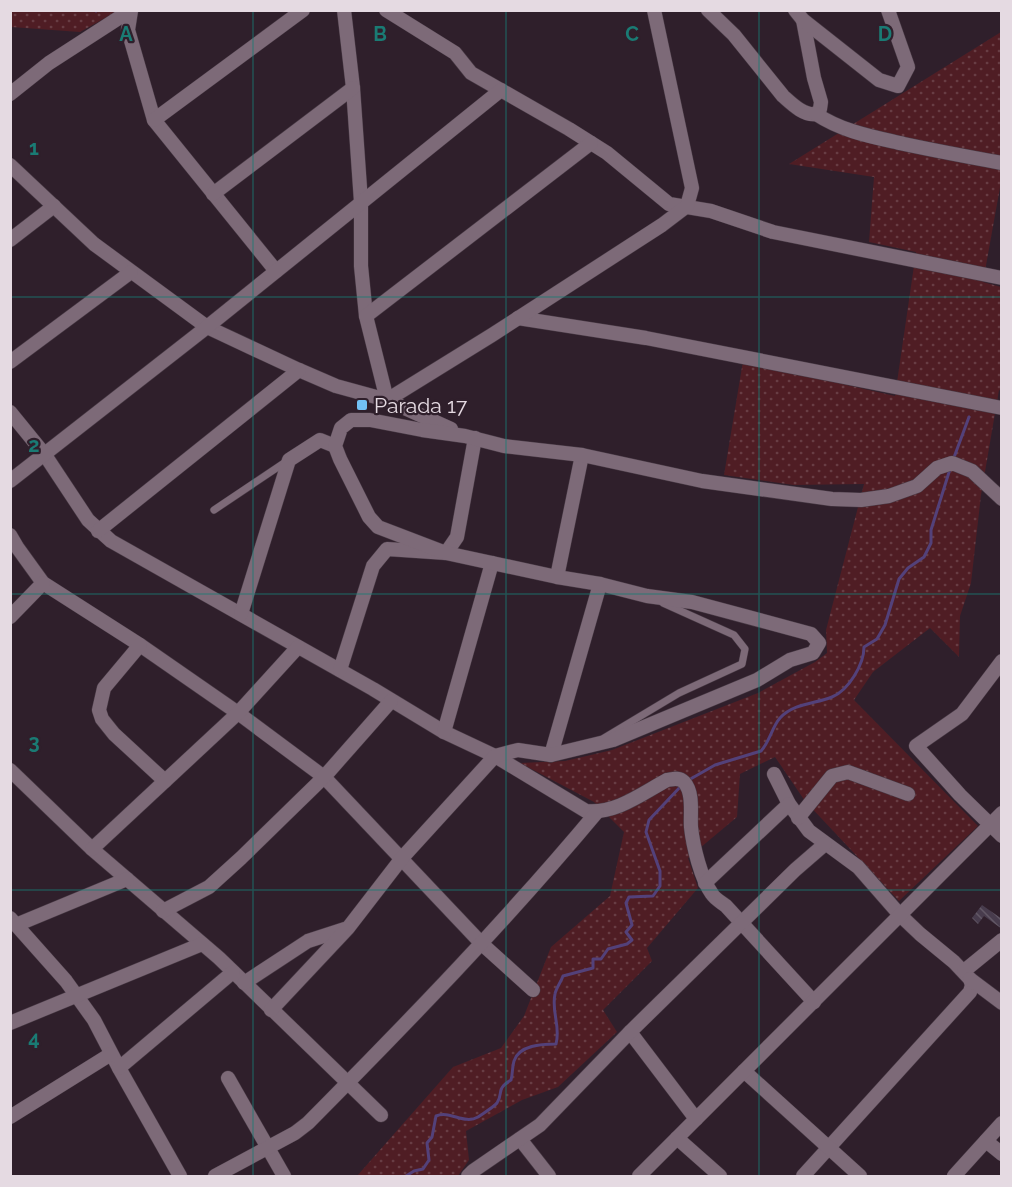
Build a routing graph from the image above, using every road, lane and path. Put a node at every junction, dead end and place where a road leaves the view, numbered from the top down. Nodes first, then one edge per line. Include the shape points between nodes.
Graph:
1 (303, 10) edge
2 (344, 10) edge
3 (386, 10) edge
4 (654, 10) edge
5 (708, 10) edge
6 (888, 10) edge
7 (131, 11) edge
8 (799, 15) edge
9 (353, 88) junction
10 (501, 90) junction
11 (10, 94) edge
12 (816, 114) junction
13 (154, 120) junction
14 (591, 143) junction
15 (1002, 163) edge
16 (10, 165) edge
17 (213, 194) junction
18 (361, 202) junction
19 (54, 206) junction
20 (687, 206) junction
21 (10, 240) edge
22 (276, 271) junction
23 (132, 272) junction
24 (1002, 278) edge
25 (366, 316) junction
26 (518, 318) junction
27 (207, 327) junction
28 (10, 362) edge
29 (299, 370) junction
30 (387, 400) junction
31 (1002, 408) edge
32 (10, 412) edge
33 (470, 437) junction
34 (335, 446) junction
35 (45, 455) junction
36 (582, 455) junction
37 (289, 460) junction
38 (10, 481) edge
39 (1002, 499) edge
40 (214, 510) dead end
41 (98, 531) junction
42 (10, 535) edge
43 (446, 553) junction
44 (492, 563) junction
45 (557, 577) junction
46 (43, 583) junction
47 (600, 584) junction
48 (647, 596) junction
49 (241, 614) junction
50 (10, 617) edge
51 (140, 645) junction
52 (298, 647) junction
53 (1002, 661) edge
54 (340, 670) junction
55 (391, 701) junction
56 (238, 713) junction
57 (444, 732) junction
58 (593, 745) junction
59 (551, 755) junction
60 (495, 756) junction
61 (10, 770) edge
62 (774, 774) dead end
63 (324, 777) junction
64 (165, 781) junction
65 (908, 794) dead end
66 (789, 804) junction
67 (597, 812) junction
68 (1002, 813) edge
69 (798, 818) junction
70 (991, 825) junction
71 (1002, 836) edge
72 (825, 844) junction
73 (92, 849) junction
74 (402, 858) junction
75 (127, 879) junction
76 (705, 883) junction
77 (164, 911) junction
78 (900, 915) junction
79 (13, 922) edge
80 (742, 924) junction
81 (348, 928) junction
82 (1002, 940) edge
83 (202, 944) junction
84 (482, 944) junction
85 (233, 972) junction
86 (967, 975) junction
87 (244, 983) junction
88 (532, 990) dead end
89 (77, 995) junction
90 (814, 1002) junction
91 (1002, 1003) edge
92 (271, 1010) junction
93 (10, 1023) edge
94 (630, 1032) junction
95 (111, 1054) junction
96 (118, 1068) junction
97 (744, 1071) junction
98 (228, 1078) dead end
99 (347, 1083) junction
100 (381, 1114) dead end
101 (10, 1117) edge
102 (696, 1119) junction
103 (1002, 1123) edge
104 (677, 1138) junction
105 (520, 1139) junction
106 (986, 1141) junction
107 (268, 1148) junction
108 (829, 1148) junction
109 (1002, 1154) edge
110 (473, 1175) edge
111 (180, 1176) edge
112 (215, 1176) edge
113 (284, 1176) edge
114 (549, 1176) edge
115 (639, 1176) edge
116 (720, 1176) edge
117 (803, 1176) edge
118 (860, 1176) edge
119 (954, 1176) edge

1 - 13 street
2 - 9 street
3 - 10 street via 455,53 471,73
4 - 20 street via 690,172 692,188
5 - 12 street via 734,35 783,96 802,111
6 - 8 street via 908,67 898,86 879,80
7 - 11 street via 49,63
7 - 13 street via 128,30
8 - 12 street via 821,102
9 - 17 street
9 - 18 street
10 - 14 street
10 - 18 street
12 - 15 street via 852,132
13 - 17 street
14 - 20 street via 669,204
14 - 25 street
16 - 19 street
17 - 22 street
18 - 22 street
18 - 25 street
19 - 21 street
19 - 23 street via 94,244
20 - 24 street via 773,232
20 - 26 street
22 - 27 street
23 - 27 street
23 - 28 street
25 - 30 street
26 - 30 street
26 - 31 street via 646,338
27 - 29 street
27 - 35 street
29 - 30 street via 336,386
29 - 41 street
30 - 33 street
32 - 35 street
33 - 34 street via 351,420 341,428
33 - 36 street via 504,446
33 - 43 street via 457,537
34 - 37 street via 320,440
34 - 43 street via 350,482 378,527
35 - 38 street
35 - 41 street
36 - 39 street via 702,481 832,500 889,496 917,486 938,468 952,463 972,471
36 - 45 street
37 - 40 lane
37 - 49 street
41 - 49 street
42 - 46 street
43 - 44 street
43 - 54 street via 387,549 374,566
44 - 45 street
44 - 57 street
45 - 47 street
46 - 50 street
46 - 51 street
47 - 48 street
47 - 59 street
48 - 58 lane via 734,635 745,649 742,664 679,693
48 - 58 street via 744,615 811,634 819,643 813,653 790,660 757,680
49 - 52 street
51 - 56 street
51 - 64 street via 104,688 99,710 114,734
52 - 54 street
52 - 56 street
53 - 70 street via 962,714 916,746
54 - 55 street
55 - 57 street
55 - 63 street
56 - 63 street
56 - 64 street
57 - 60 street
58 - 59 street
59 - 60 street via 518,750
60 - 67 street via 586,811
60 - 74 street
61 - 73 street
62 - 66 street
63 - 74 street
63 - 77 street via 209,887
64 - 73 street
65 - 69 street via 848,772 832,776
66 - 69 street
66 - 76 street
67 - 76 street via 621,805 667,780 684,781 689,792 691,830
67 - 84 street
68 - 70 street
69 - 72 street
70 - 71 street
70 - 78 street
72 - 78 street via 858,867
72 - 80 street
73 - 75 street
74 - 81 street
74 - 84 street
75 - 77 street
75 - 79 street
76 - 80 street
77 - 83 street
78 - 86 street
78 - 90 street
79 - 89 street
80 - 90 street
80 - 94 street
81 - 87 street via 308,942
81 - 92 street
82 - 86 street
83 - 85 street
83 - 89 street
84 - 88 street
84 - 99 street
85 - 87 street
85 - 96 street
86 - 91 street
86 - 108 street via 972,985 970,992
87 - 92 street
89 - 93 street
89 - 95 street
90 - 97 street
92 - 99 street
94 - 102 street
94 - 105 street via 540,1125
95 - 96 street
95 - 101 street
96 - 111 street
97 - 102 street
97 - 108 street
98 - 107 street
99 - 100 street
99 - 107 street via 308,1123
102 - 104 street
103 - 106 street
104 - 115 street
104 - 116 street
105 - 110 street
105 - 114 street
106 - 109 street
106 - 119 street
107 - 112 street
107 - 113 street
108 - 117 street
108 - 118 street

